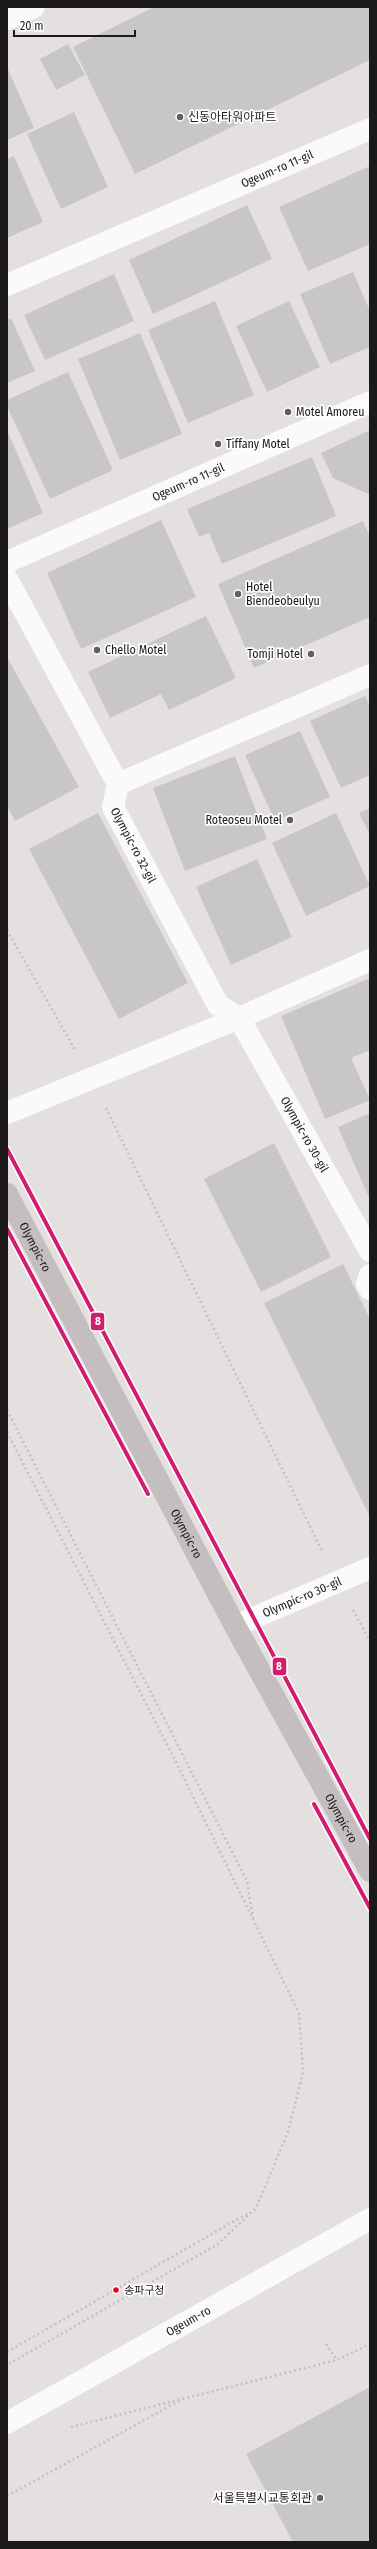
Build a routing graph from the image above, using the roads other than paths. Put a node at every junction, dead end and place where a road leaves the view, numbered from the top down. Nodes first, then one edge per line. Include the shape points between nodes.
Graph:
1 (34, 7) edge
2 (7, 19) edge
3 (370, 129) edge
4 (7, 285) edge
5 (370, 402) edge
6 (7, 562) edge
7 (7, 579) edge
8 (370, 675) edge
9 (118, 784) junction
10 (370, 960) edge
11 (239, 1018) junction
12 (7, 1113) edge
13 (7, 1194) edge
14 (370, 1251) edge
15 (370, 1275) edge
16 (370, 1288) edge
17 (370, 1568) edge
18 (234, 1626) junction
19 (370, 1870) edge
20 (370, 2219) edge
21 (7, 2423) edge

1 - 2 street
3 - 4 street, Ogeum-ro 11-gil
5 - 6 street, Ogeum-ro 11-gil
7 - 9 street
8 - 9 street
9 - 11 street, Olympic-ro 32-gil via 113,807 218,1006
10 - 11 street
11 - 12 street
11 - 14 street, Olympic-ro 30-gil
13 - 18 main road, Olympic-ro
15 - 16 street via 367,1284
17 - 18 street, Olympic-ro 30-gil
18 - 19 main road, Olympic-ro
20 - 21 street, Ogeum-ro

